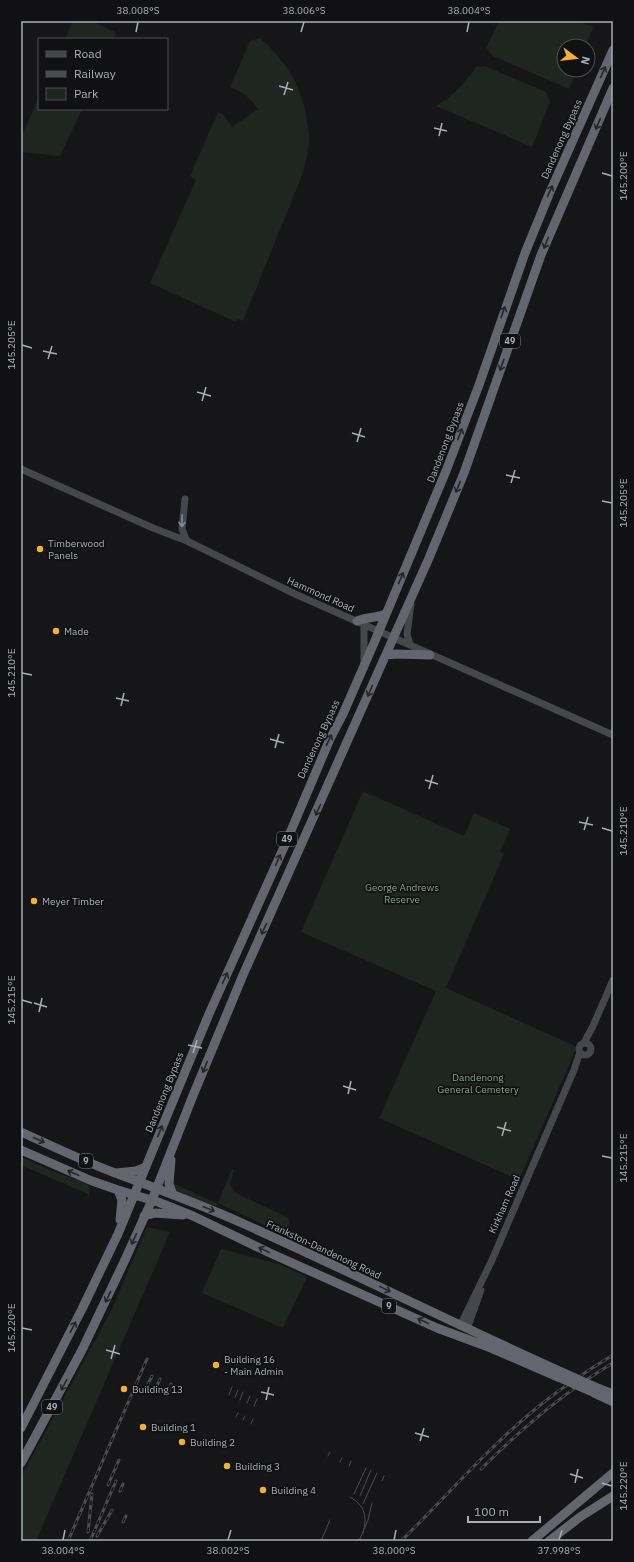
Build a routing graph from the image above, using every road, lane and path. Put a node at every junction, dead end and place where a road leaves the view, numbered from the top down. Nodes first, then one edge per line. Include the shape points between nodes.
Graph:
1 (613, 50) edge
2 (613, 88) edge
3 (21, 469) edge
4 (185, 499) dead end
5 (187, 541) junction
6 (412, 596) junction
7 (386, 614) junction
8 (360, 622) junction
9 (379, 631) junction
10 (394, 638) junction
11 (410, 645) junction
12 (386, 655) junction
13 (430, 655) junction
14 (364, 664) junction
15 (613, 735) edge
16 (613, 980) edge
17 (21, 1132) edge
18 (21, 1150) edge
19 (171, 1153) junction
20 (146, 1167) junction
21 (115, 1173) junction
22 (140, 1182) junction
23 (156, 1188) junction
24 (118, 1190) junction
25 (134, 1195) junction
26 (173, 1195) junction
27 (152, 1200) junction
28 (144, 1216) junction
29 (193, 1216) junction
30 (118, 1234) junction
31 (286, 1244) junction
32 (280, 1258) junction
33 (360, 1277) junction
34 (354, 1290) junction
35 (464, 1327) junction
36 (459, 1336) junction
37 (561, 1375) junction
38 (597, 1391) junction
39 (613, 1394) edge
40 (613, 1402) edge
41 (21, 1428) edge
42 (21, 1463) edge
43 (613, 1473) edge
44 (613, 1496) edge
45 (532, 1541) edge
46 (549, 1541) edge

7 -> 1 highway, Dandenong Bypass / 49 via 446,471 529,240
2 -> 6 highway, 49 via 541,255 464,473
3 - 5 main road, Hammond Road
4 -> 5 main road via 182,529
5 - 8 main road, Hammond Road via 295,594
6 - 10 highway, 49
6 - 11 main road via 408,626
7 - 8 highway via 365,618
7 - 9 highway, Dandenong Bypass / 49
8 - 9 main road, Hammond Road
8 - 14 main road
9 - 10 main road, Hammond Road
9 - 14 highway, Dandenong Bypass / 49
10 - 11 main road, Hammond Road
10 - 12 highway, 49
11 - 13 main road, Hammond Road
12 - 13 highway
12 -> 19 highway, 49 via 231,1003
13 - 15 main road, Hammond Road
20 -> 14 highway, Dandenong Bypass / 49 via 208,1014
16 - 35 main road, Kirkham Road via 586,1044 590,1052 583,1053 574,1070
17 -> 21 highway, Frankston-Dandenong Road / 9
24 -> 18 highway, Frankston-Dandenong Road / 9
19 - 23 highway, 49
19 - 26 highway via 169,1184
20 - 21 highway
20 - 22 highway, Dandenong Bypass / 49
21 - 22 highway, Frankston-Dandenong Road / 9
22 - 23 highway, Frankston-Dandenong Road / 9
22 - 25 highway, Dandenong Bypass / 49
23 - 26 highway, Frankston-Dandenong Road / 9
23 - 27 highway, 49
24 - 25 highway, Frankston-Dandenong Road / 9
24 - 30 highway via 122,1205
25 - 27 highway, Frankston-Dandenong Road / 9
25 - 30 highway, Dandenong Bypass / 49
26 -> 31 highway, Frankston-Dandenong Road / 9
27 - 28 highway, 49
27 - 29 highway, Frankston-Dandenong Road / 9
28 - 29 highway
28 -> 42 highway, 49 via 85,1344
32 -> 29 highway, Frankston-Dandenong Road / 9
41 -> 30 highway, Dandenong Bypass / 49
31 - 32 highway
31 - 33 highway, Frankston-Dandenong Road / 9
32 - 34 highway, Frankston-Dandenong Road / 9
33 - 34 highway
33 -> 35 highway, Frankston-Dandenong Road / 9
36 -> 34 highway, Frankston-Dandenong Road / 9
35 - 36 highway, Kirkham Road
35 - 37 highway, Frankston-Dandenong Road / 9
36 - 37 highway, Frankston-Dandenong Road / 9
37 - 38 highway, Frankston-Dandenong Road / 9, bridge
38 - 39 highway, Frankston-Dandenong Road / 9
38 - 40 highway, Frankston-Dandenong Road / 9
43 - 45 highway
44 - 46 highway

